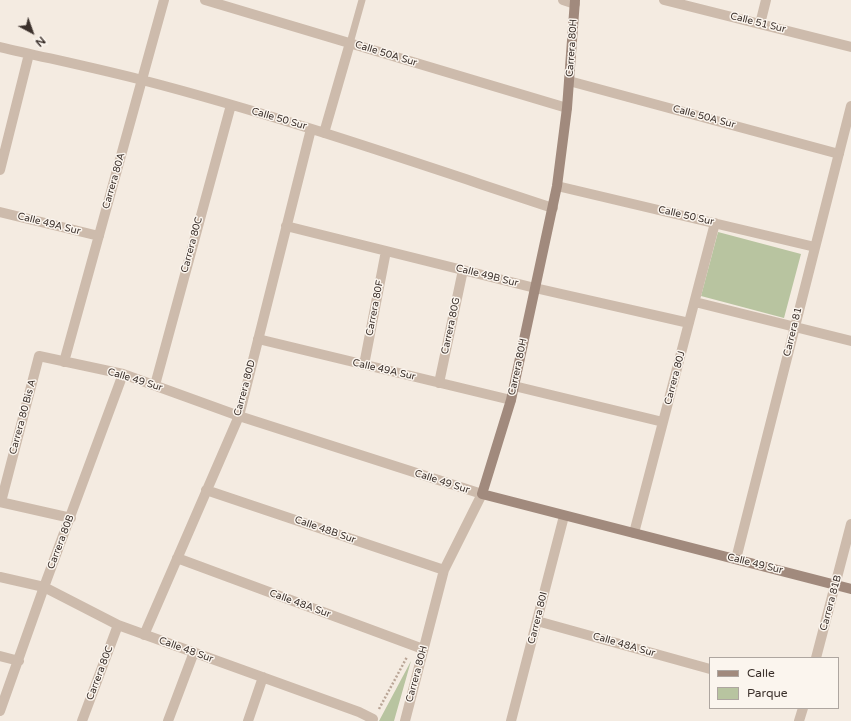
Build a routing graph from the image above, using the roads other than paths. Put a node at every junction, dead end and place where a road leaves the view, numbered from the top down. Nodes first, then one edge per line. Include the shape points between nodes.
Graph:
1 (164, 0) edge
2 (205, 0) edge
3 (362, 0) edge
4 (563, 0) edge
5 (664, 0) edge
6 (766, 0) edge
7 (575, 2) edge
8 (760, 24) junction
9 (350, 44) junction
10 (0, 47) edge
11 (851, 47) edge
12 (29, 54) junction
13 (142, 80) junction
14 (569, 81) junction
15 (231, 106) junction
16 (851, 106) edge
17 (567, 108) junction
18 (311, 129) junction
19 (324, 133) junction
20 (839, 154) junction
21 (0, 170) edge
22 (557, 186) junction
23 (553, 208) junction
24 (0, 212) edge
25 (715, 223) junction
26 (286, 226) junction
27 (98, 236) junction
28 (815, 247) junction
29 (386, 251) junction
30 (463, 270) junction
31 (535, 288) junction
32 (695, 302) junction
33 (689, 323) junction
34 (794, 327) junction
35 (258, 339) junction
36 (851, 341) edge
37 (39, 356) joint
38 (64, 362) junction
39 (364, 365) junction
40 (123, 374) junction
41 (439, 383) junction
42 (155, 385) junction
43 (514, 386) junction
44 (511, 400) junction
45 (239, 416) junction
46 (663, 422) junction
47 (206, 490) junction
48 (482, 494) junction
49 (0, 502) edge
50 (564, 516) junction
51 (71, 518) junction
52 (851, 524) edge
53 (634, 533) junction
54 (177, 558) junction
55 (736, 559) junction
56 (444, 570) junction
57 (0, 577) edge
58 (835, 585) junction
59 (44, 586) junction
60 (851, 589) edge
61 (537, 621) junction
62 (118, 625) junction
63 (144, 634) junction
64 (423, 649) junction
65 (194, 652) junction
66 (0, 656) edge
67 (816, 657) edge
68 (19, 661) junction
69 (709, 669) edge
70 (263, 677) junction
71 (803, 709) edge
72 (0, 711) edge
73 (374, 719) road end
74 (82, 721) edge
75 (168, 721) edge
76 (248, 721) edge
77 (405, 721) edge
78 (511, 721) edge
79 (799, 721) edge

1 - 13 street, Carrera 80A
2 - 9 street, Calle 50A Sur
3 - 9 lane
4 - 7 street
5 - 8 street, Calle 51 Sur
6 - 8 street
7 - 14 street, Carrera 80H
8 - 11 street, Calle 51 Sur
9 - 17 street, Calle 50A Sur
9 - 19 street
10 - 12 street, Calle 50 Sur
12 - 13 street, Calle 50 Sur
12 - 21 street
13 - 15 street, Calle 50 Sur
13 - 27 street, Carrera 80A
14 - 17 street, Carrera 80H
14 - 20 street, Calle 50A Sur
15 - 18 street, Calle 50 Sur
15 - 42 street, Carrera 80C
16 - 20 street, Carrera 81
17 - 22 street, Carrera 80H
18 - 19 street, Calle 50 Sur
18 - 26 street, Carrera 80D
19 - 23 street, Calle 50 Sur
20 - 28 street, Carrera 81
22 - 23 street, Carrera 80H
22 - 25 street, Calle 50 Sur
23 - 31 street, Carrera 80H
24 - 27 street, Calle 49A Sur
25 - 28 street, Calle 50 Sur
25 - 32 street, Carrera 80J
26 - 29 street, Calle 49B Sur
26 - 35 street, Carrera 80D
27 - 38 street, Carrera 80A
28 - 34 street, Carrera 81
29 - 30 street, Calle 49B Sur
29 - 39 street, Carrera 80F
30 - 31 street, Calle 49B Sur
30 - 41 street, Carrera 80G
31 - 33 street, Calle 49B Sur
31 - 43 street, Carrera 80H
32 - 33 street, Carrera 80J
32 - 34 street
33 - 46 street, Carrera 80J
34 - 36 street
34 - 55 street, Carrera 81
35 - 39 street, Calle 49A Sur
35 - 45 street, Carrera 80D
37 - 38 street, Calle 49 Sur
37 - 49 street, Carrera 80 Bis A
38 - 40 street, Calle 49 Sur
39 - 41 street, Calle 49A Sur
40 - 42 street, Calle 49 Sur
40 - 51 street, Carrera 80B
41 - 44 street, Calle 49A Sur
42 - 45 street, Calle 49 Sur
43 - 44 street, Carrera 80H
43 - 46 street
44 - 48 street, Carrera 80H
45 - 47 street, Carrera 80D
45 - 48 street, Calle 49 Sur
46 - 53 street, Carrera 80J
47 - 54 street, Carrera 80D
47 - 56 street, Calle 48B Sur
48 - 50 street, Calle 49 Sur
48 - 56 street, Carrera 80H
49 - 51 street
50 - 53 street, Calle 49 Sur
50 - 61 street, Carrera 80I
51 - 59 street, Carrera 80B
52 - 58 street, Carrera 81B
53 - 55 street, Calle 49 Sur
54 - 63 street, Carrera 80D
54 - 64 street, Calle 48A Sur
55 - 58 street, Calle 49 Sur
56 - 64 street, Carrera 80H
57 - 59 street, Calle 48 Sur
58 - 60 street, Calle 49 Sur
58 - 67 street, Carrera 81B
59 - 62 street, Calle 48 Sur
59 - 68 street, Carrera 80B
61 - 69 street, Calle 48A Sur
61 - 78 street, Carrera 80I
62 - 63 street, Calle 48 Sur
62 - 74 street, Carrera 80C
63 - 65 street, Calle 48 Sur
64 - 77 street, Carrera 80H
65 - 70 street, Calle 48 Sur
65 - 75 street
66 - 68 street
68 - 72 street, Carrera 80B
70 - 73 street, Calle 48 Sur
70 - 76 street
71 - 79 street

